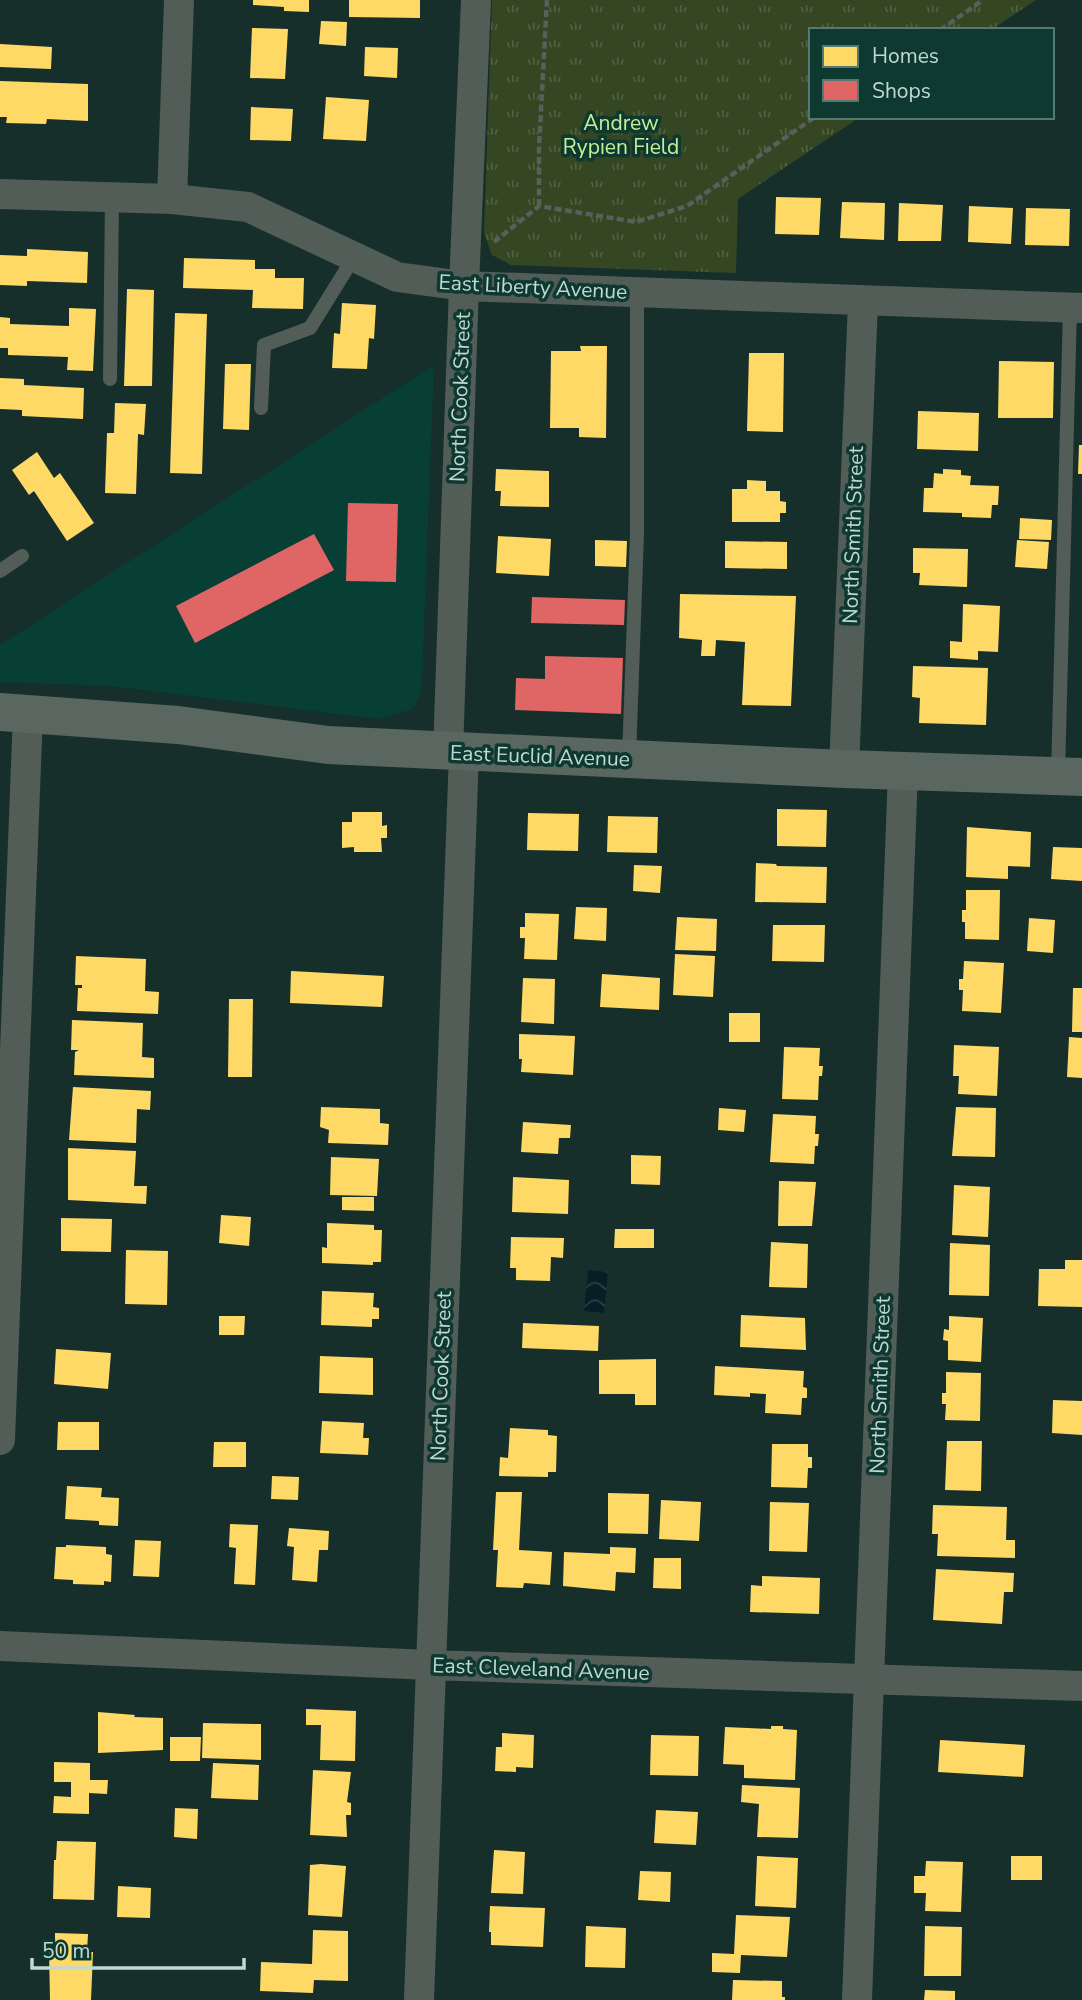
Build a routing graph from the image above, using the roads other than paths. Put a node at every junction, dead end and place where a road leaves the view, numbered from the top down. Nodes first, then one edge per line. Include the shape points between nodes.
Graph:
1 (179, 0) edge
2 (477, 0) edge
3 (0, 194) edge
4 (112, 198) junction
5 (172, 199) junction
6 (354, 257) junction
7 (464, 286) junction
8 (637, 293) junction
9 (863, 302) junction
10 (1076, 308) edge
11 (110, 379) dead end
12 (261, 408) dead end
13 (22, 556) dead end
14 (0, 571) edge
15 (14, 712) edge
16 (456, 752) junction
17 (629, 760) junction
18 (844, 769) junction
19 (903, 771) junction
20 (1070, 776) edge
21 (9, 955) edge
22 (0, 1440) edge
23 (0, 1646) edge
24 (430, 1665) junction
25 (869, 1679) junction
26 (1082, 1686) edge
27 (419, 2000) edge
28 (857, 2000) edge

1 - 5 street
2 - 7 street, North Cook Street
3 - 4 street, East Liberty Avenue
4 - 5 street, East Liberty Avenue
4 - 11 lane
5 - 6 street, East Liberty Avenue via 248,207
6 - 7 street, East Liberty Avenue via 397,277
6 - 12 lane via 310,328 264,345
7 - 8 street, East Liberty Avenue
7 - 16 street, North Cook Street
8 - 9 street, East Liberty Avenue
8 - 17 lane via 637,534
9 - 10 street, East Liberty Avenue
9 - 18 street, North Smith Street
10 - 20 lane
13 - 14 lane
15 - 16 main road, East Euclid Avenue via 178,725 328,746
15 - 21 street
16 - 17 main road, East Euclid Avenue
16 - 24 street, North Cook Street
17 - 18 main road, East Euclid Avenue
18 - 19 main road, East Euclid Avenue
19 - 20 main road, East Euclid Avenue
19 - 25 street, North Smith Street
21 - 22 street
23 - 24 street, East Cleveland Avenue
24 - 25 street, East Cleveland Avenue
24 - 27 street, North Cook Street
25 - 26 street, East Cleveland Avenue
25 - 28 street, North Smith Street

